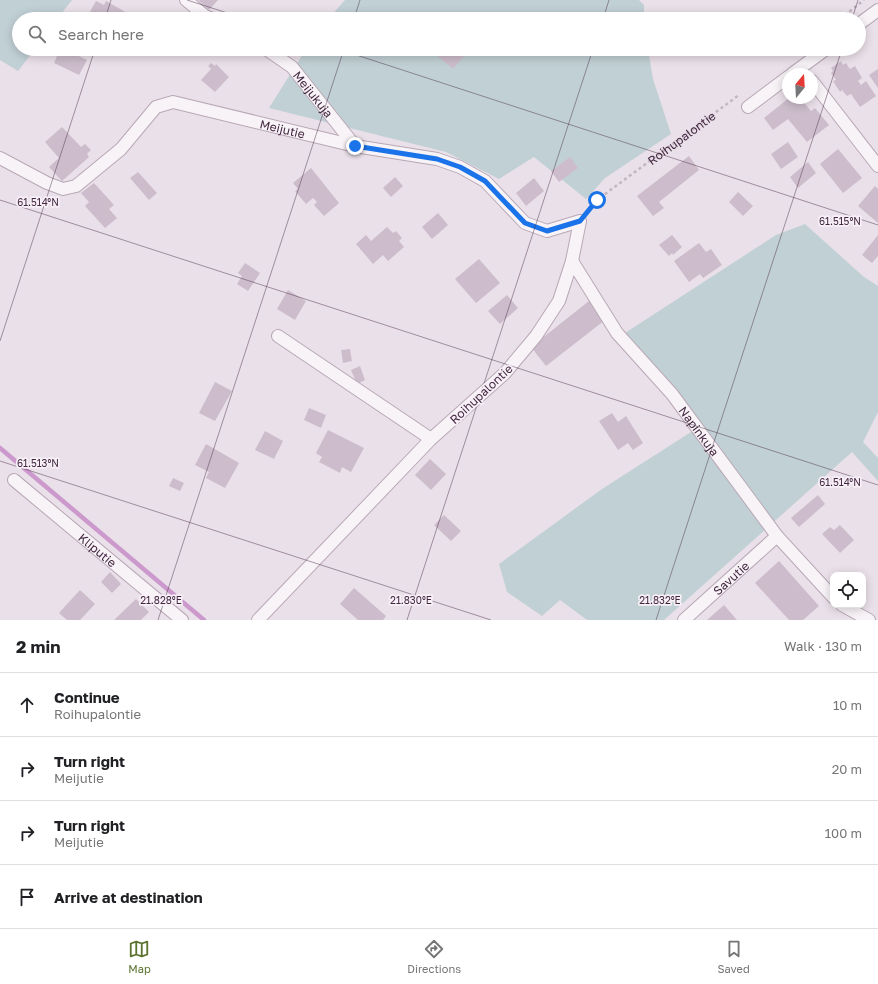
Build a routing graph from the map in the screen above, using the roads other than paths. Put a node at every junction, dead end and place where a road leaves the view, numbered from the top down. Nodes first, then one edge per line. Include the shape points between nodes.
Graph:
1 (186, 0) edge
2 (878, 10) edge
3 (200, 12) edge
4 (866, 19) edge
5 (276, 56) edge
6 (818, 56) edge
7 (805, 68) edge
8 (782, 82) edge
9 (818, 89) edge
10 (748, 107) dead end
11 (355, 146) junction
12 (0, 158) edge
13 (878, 166) edge
14 (580, 221) joint
15 (572, 261) junction
16 (278, 336) dead end
17 (432, 439) junction
18 (14, 480) dead end
19 (777, 536) junction
20 (830, 594) edge
21 (847, 608) edge
22 (182, 620) edge
23 (258, 620) edge
24 (684, 620) edge
25 (869, 620) edge

1 - 3 street
2 - 4 street
5 - 11 street, Meijukuja via 292,67
6 - 7 street
8 - 10 street
9 - 13 street
11 - 12 street, Meijutie via 173,102 156,107 121,149 76,186 63,189
11 - 14 street, Meijutie via 437,159 460,167 485,181 525,223 547,231
14 - 15 street, Roihupalontie
15 - 17 street, Roihupalontie via 559,301 536,336 505,373
15 - 19 street, Napinkuja via 617,333 672,394
16 - 17 street
17 - 23 street, Roihupalontie
18 - 22 street, Kliputie
19 - 20 street, Napinkuja
19 - 24 street, Savutie
21 - 25 street

